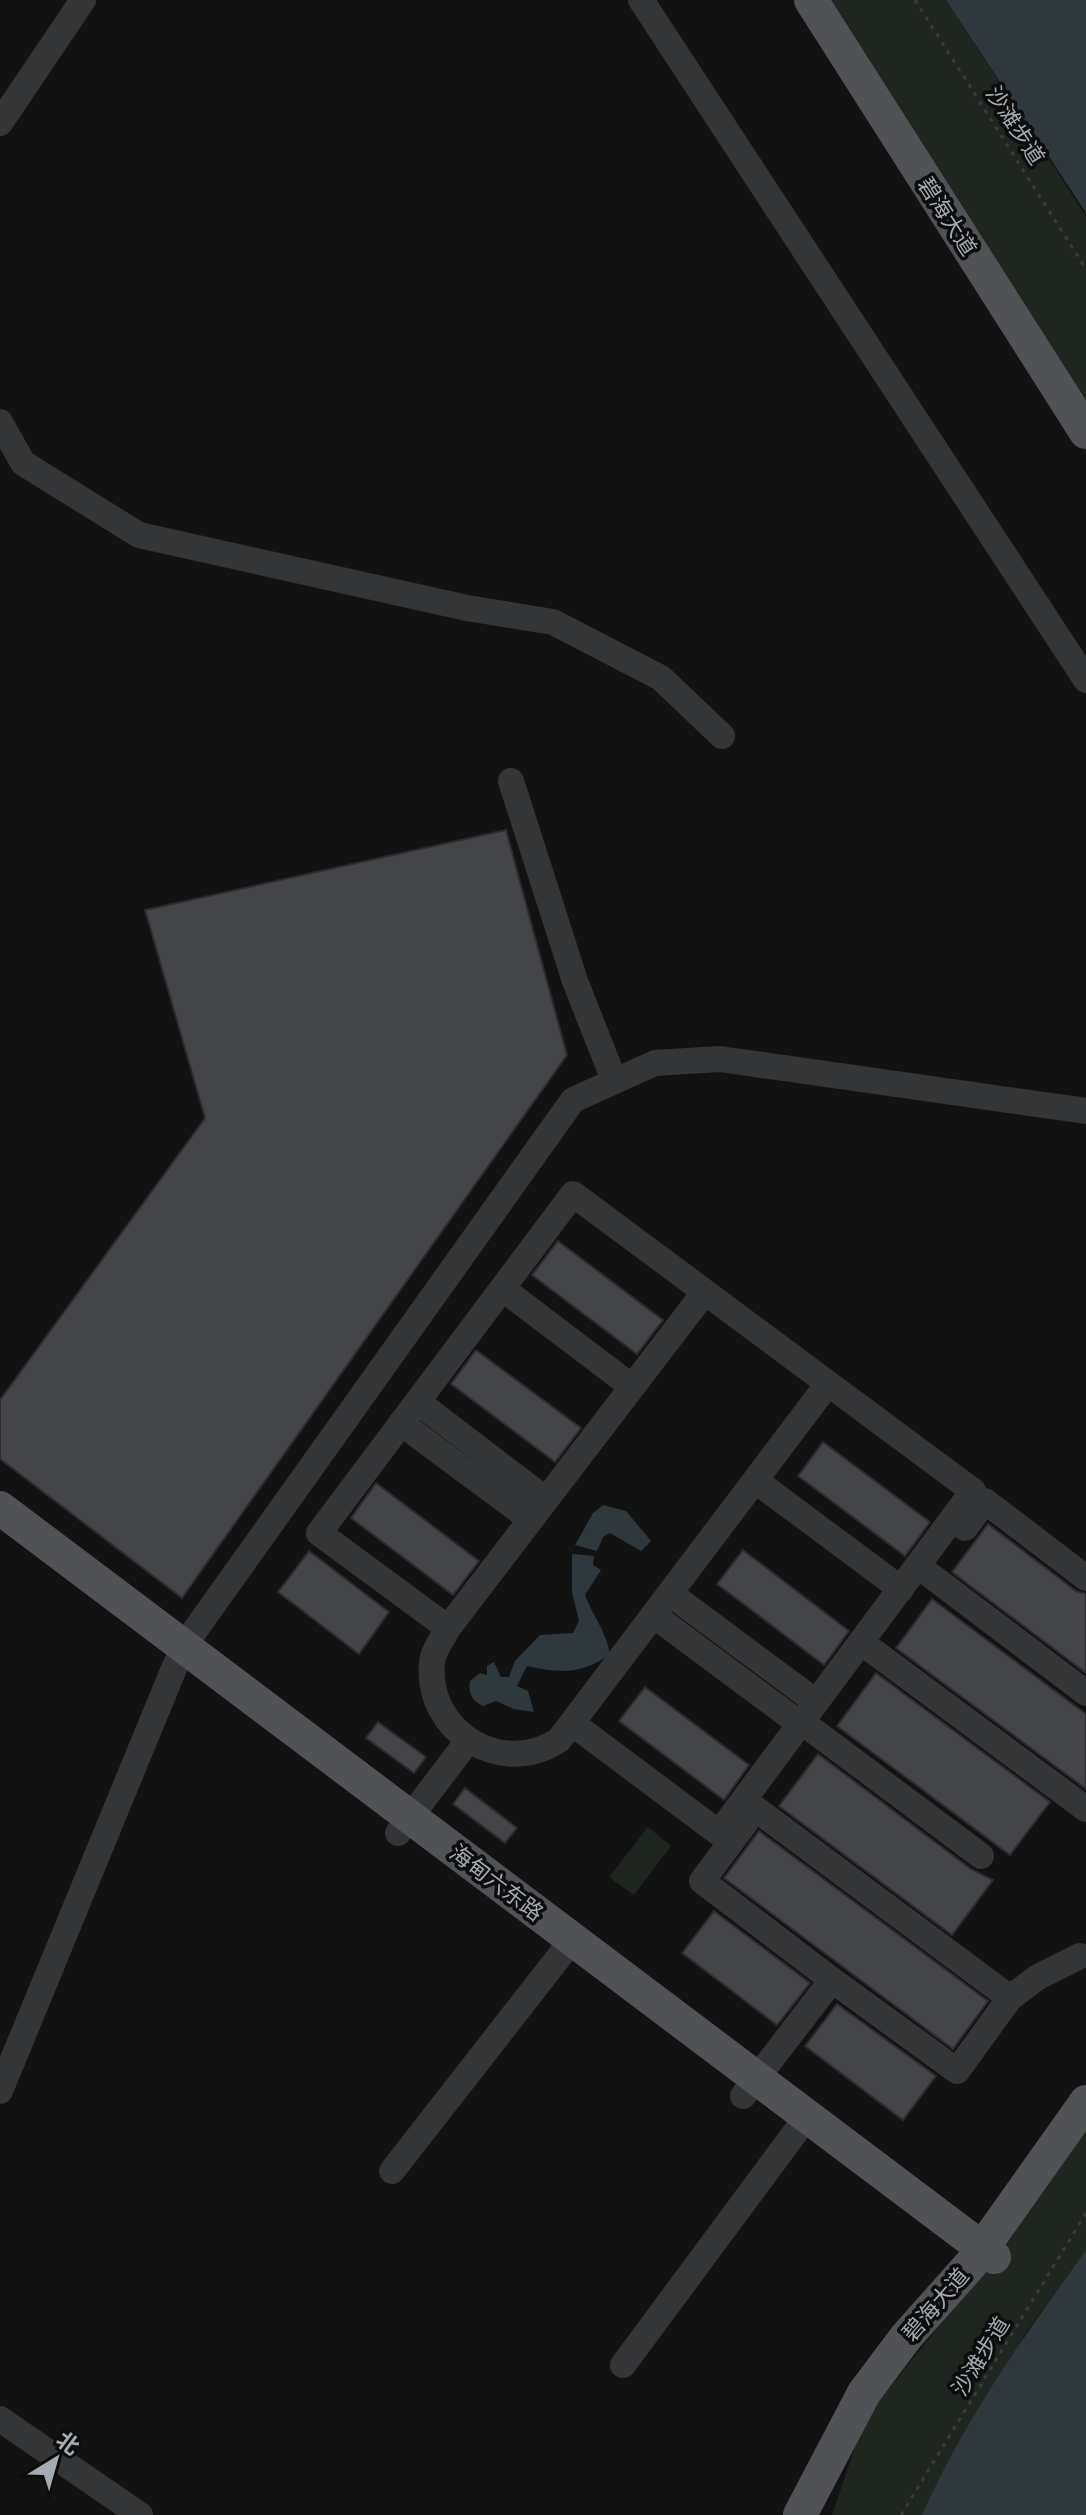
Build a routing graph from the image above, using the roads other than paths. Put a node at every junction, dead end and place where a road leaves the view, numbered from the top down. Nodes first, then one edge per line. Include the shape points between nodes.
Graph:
1 (83, 0) edge
2 (641, 0) edge
3 (811, 0) edge
4 (823, 0) edge
5 (0, 123) edge
6 (1086, 412) edge
7 (0, 422) edge
8 (1086, 432) edge
9 (1086, 680) edge
10 (722, 736) dead end
11 (511, 781) dead end
12 (614, 1080) junction
13 (1086, 1111) edge
14 (503, 1289) junction
15 (704, 1293) junction
16 (827, 1385) junction
17 (631, 1386) junction
18 (418, 1402) junction
19 (401, 1423) junction
20 (756, 1481) junction
21 (979, 1496) junction
22 (0, 1508) edge
23 (537, 1509) junction
24 (0, 1535) edge
25 (930, 1575) junction
26 (1086, 1578) edge
27 (901, 1589) junction
28 (672, 1595) junction
29 (656, 1617) junction
30 (448, 1628) junction
31 (873, 1651) junction
32 (180, 1656) junction
33 (1086, 1693) edge
34 (816, 1702) junction
35 (573, 1724) junction
36 (807, 1728) junction
37 (467, 1742) junction
38 (756, 1809) junction
39 (1086, 1809) edge
40 (405, 1825) junction
41 (981, 1856) dead end
42 (566, 1948) junction
43 (1080, 1956) dead end
44 (832, 1980) junction
45 (1010, 1998) junction
46 (750, 2088) junction
47 (0, 2091) edge
48 (1086, 2102) edge
49 (1086, 2120) edge
50 (800, 2126) junction
51 (392, 2171) dead end
52 (982, 2260) junction
53 (623, 2365) dead end
54 (0, 2419) edge
55 (140, 2515) edge
56 (800, 2515) edge
57 (815, 2515) edge

1 - 5 street
2 - 9 street
3 - 8 main road, 碧海大道
4 - 6 main road, 碧海大道
7 - 10 street via 23,463 139,535 553,622 661,678
11 - 12 street via 575,981
12 - 13 street via 655,1063 720,1059
12 - 32 street via 573,1100
14 - 15 street via 573,1194
14 - 17 street
14 - 18 street
15 - 16 street
15 - 17 street
16 - 20 street
16 - 21 street
17 - 23 street
18 - 19 street
18 - 23 street
19 - 23 street
19 - 30 street via 319,1533
20 - 27 street
20 - 28 street
21 - 25 street
21 - 26 street
21 - 27 street
22 - 32 main road, 海甸六东路
23 - 30 street
24 - 32 main road, 海甸六东路
25 - 31 street
25 - 33 street
27 - 34 street
28 - 29 street
28 - 34 street
29 - 35 street
29 - 36 street
30 - 37 street via 432,1661 436,1692 452,1727
31 - 36 street
31 - 39 street
32 - 40 main road, 海甸六东路
32 - 47 street
34 - 36 street
35 - 36 street via 719,1833
35 - 37 street via 545,1750 516,1755
36 - 38 street
36 - 41 street
37 - 40 street
38 - 44 street via 702,1881
38 - 45 street
40 - 42 main road, 海甸六东路
42 - 46 main road, 海甸六东路
42 - 51 street
43 - 45 street
44 - 45 street via 957,2071
44 - 46 street
46 - 50 main road, 海甸六东路
48 - 52 main road, 碧海大道
49 - 52 main road, 碧海大道 via 1051,2179
50 - 52 main road, 海甸六东路
50 - 53 street
52 - 56 main road, 碧海大道 via 906,2337 864,2393
52 - 57 main road, 碧海大道 via 891,2379 851,2441
54 - 55 street

